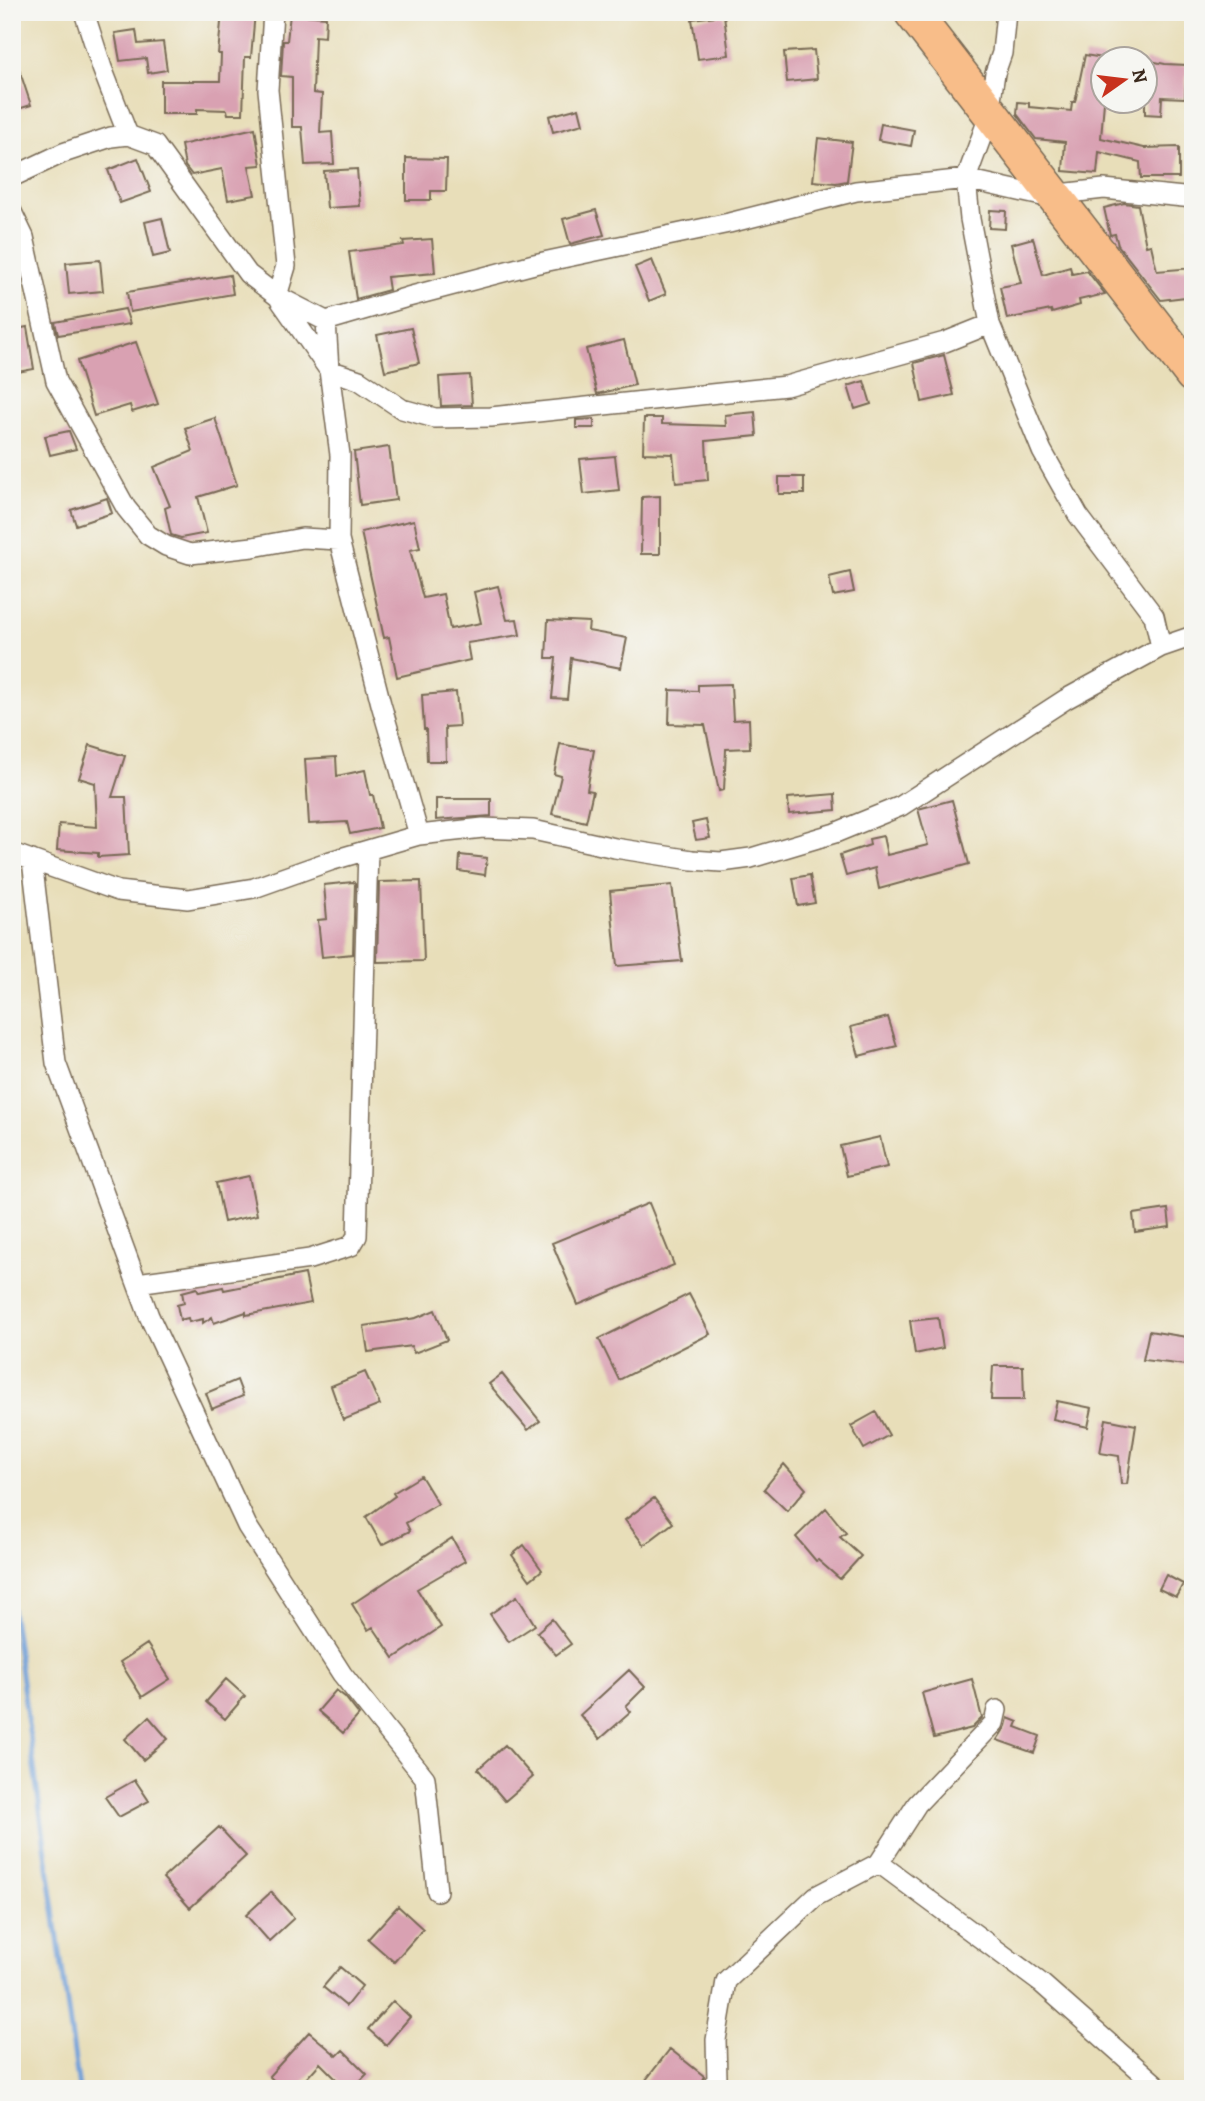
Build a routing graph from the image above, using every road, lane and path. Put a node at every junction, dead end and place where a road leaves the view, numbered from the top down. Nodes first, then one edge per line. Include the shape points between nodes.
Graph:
1 (84, 12) edge
2 (273, 12) edge
3 (912, 12) edge
4 (1006, 12) edge
5 (128, 135) junction
6 (12, 177) edge
7 (966, 179) junction
8 (1193, 198) edge
9 (12, 212) edge
10 (277, 296) junction
11 (326, 321) junction
12 (990, 324) junction
13 (329, 370) junction
14 (1193, 375) edge
15 (339, 540) junction
16 (1193, 636) edge
17 (1161, 647) junction
18 (419, 835) junction
19 (368, 850) junction
20 (12, 853) edge
21 (32, 860) junction
22 (137, 1283) junction
23 (997, 1710) dead end
24 (879, 1863) junction
25 (437, 1891) dead end
26 (710, 2089) edge
27 (1161, 2089) edge

1 - 5 street
2 - 10 street via 268,90 286,266
3 - 14 highway
4 - 7 street via 988,119
5 - 6 street via 63,153
5 - 10 street via 155,145 248,274
7 - 8 street via 1042,195 1104,189
7 - 11 street via 856,191 534,264
7 - 12 street
9 - 15 street via 24,237 56,380 126,508 148,535 190,554 302,538
10 - 11 street
10 - 13 street
11 - 13 street
12 - 13 street via 946,342 786,386 491,417 435,418 402,409 359,380
12 - 17 street via 1042,451 1078,514 1154,616
13 - 15 street via 340,455
15 - 18 street
16 - 17 street
17 - 18 street via 1066,699 901,806 835,833 751,858 692,860 533,830 483,828
18 - 19 street
19 - 21 street via 254,888 188,899 118,891
19 - 22 street via 357,1236 351,1246 310,1259
20 - 21 street
21 - 22 street via 56,1063
22 - 25 street via 247,1526 342,1674 425,1778
23 - 24 street via 994,1723 917,1804
24 - 26 street via 816,1896 726,1981 716,2040 717,2079
24 - 27 street via 1041,1983

